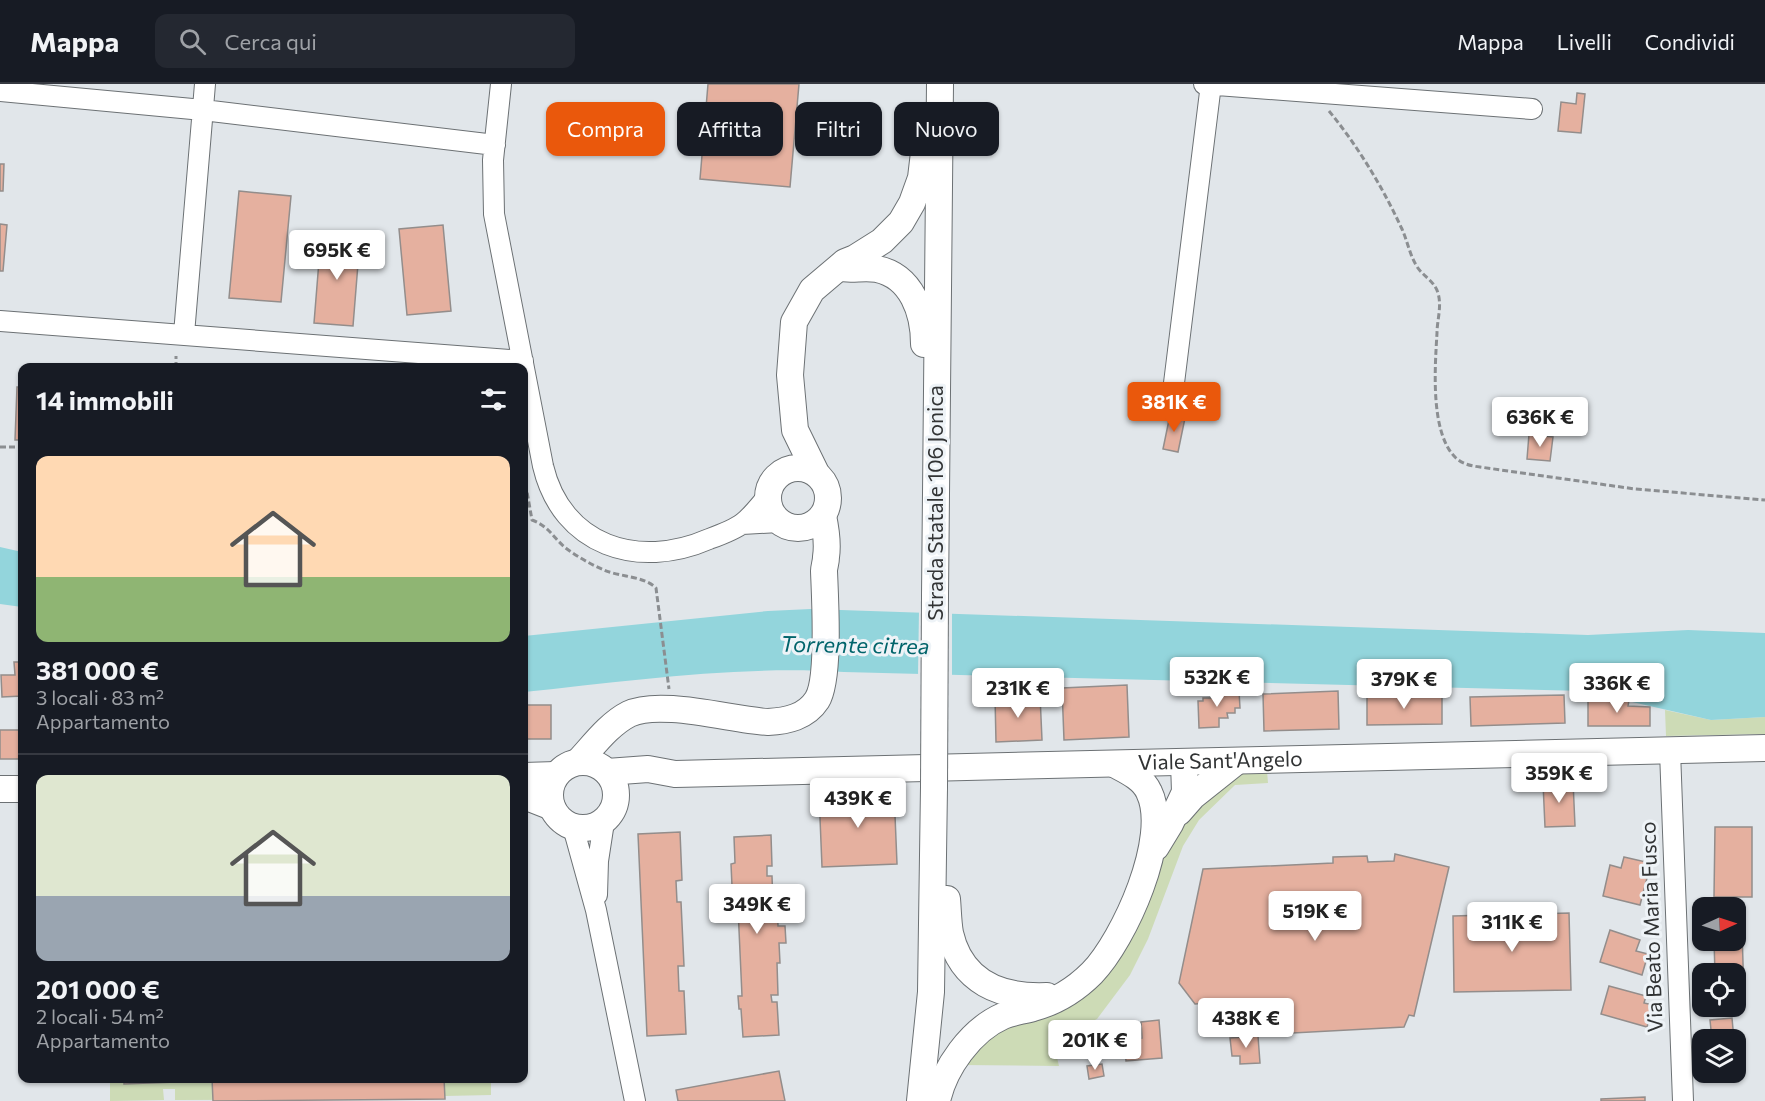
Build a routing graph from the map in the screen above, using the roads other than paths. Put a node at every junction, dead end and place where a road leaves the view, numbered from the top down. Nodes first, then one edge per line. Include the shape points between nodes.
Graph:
1 (205, 84) edge
2 (501, 84) edge
3 (926, 84) edge
4 (940, 84) edge
5 (1204, 84) edge
6 (1211, 84) edge
7 (0, 91) edge
8 (1532, 109) dead end
9 (203, 110) junction
10 (495, 145) junction
11 (840, 268) junction
12 (0, 321) edge
13 (184, 333) junction
14 (523, 361) joint
15 (1174, 383) dead end
16 (528, 387) edge
17 (795, 430) junction
18 (782, 472) junction
19 (816, 473) junction
20 (768, 496) junction
21 (936, 501) junction
22 (823, 516) junction
23 (742, 524) junction
24 (786, 525) junction
25 (824, 571) junction
26 (617, 722) junction
27 (1765, 748) edge
28 (1670, 751) junction
29 (1237, 761) junction
30 (578, 762) junction
31 (1180, 762) junction
32 (1114, 764) junction
33 (606, 771) junction
34 (675, 774) junction
35 (556, 775) junction
36 (528, 776) edge
37 (0, 789) edge
38 (18, 789) edge
39 (934, 797) junction
40 (528, 798) edge
41 (552, 807) junction
42 (610, 811) junction
43 (1160, 822) junction
44 (573, 827) junction
45 (596, 910) junction
46 (1056, 998) junction
47 (635, 1101) edge
48 (920, 1101) edge
49 (937, 1101) edge
50 (1683, 1101) edge

1 - 9 street
2 - 10 street
3 - 11 main road via 924,162 912,203 893,231
4 - 21 main road, Strada Statale 106 Jonica
5 - 6 street
6 - 8 street
6 - 15 street
7 - 9 street
9 - 10 street
9 - 13 street
10 - 14 street via 494,214
11 - 17 main road via 812,290 794,322 790,375
11 - 21 main road via 875,269 891,275 907,289 920,312 924,324 923,472
12 - 13 street
13 - 14 street
16 - 23 street via 547,484 568,517 585,533 625,551 650,553 698,545
17 - 18 main road
17 - 19 main road
18 - 19 main road via 799,468
18 - 20 main road
19 - 22 main road via 827,489
20 - 23 street
20 - 24 main road via 769,506
21 - 39 main road, Strada Statale 106 Jonica, bridge
22 - 24 main road via 809,526
22 - 25 main road
23 - 24 street
24 - 25 main road via 810,547
25 - 26 main road via 824,678 818,699 810,709 785,721 758,721 651,708
26 - 30 main road
26 - 33 main road
27 - 28 main road, Viale Sant'Angelo
28 - 29 main road, Viale Sant'Angelo
28 - 50 street, Via Beato Maria Fusco
29 - 31 main road, Viale Sant'Angelo
29 - 43 main road
30 - 33 main road via 588,761
30 - 35 main road
31 - 32 main road, Viale Sant'Angelo
31 - 43 main road via 1185,792
32 - 34 main road, Viale Sant'Angelo
32 - 43 main road via 1145,785
33 - 34 main road, Viale Sant'Angelo via 648,769
33 - 42 main road via 617,790
34 - 42 main road, Viale Sant'Angelo via 625,794
35 - 36 main road
35 - 41 main road via 551,785
37 - 38 main road
39 - 46 main road via 944,834 949,930 959,957 974,975 1001,992
39 - 48 main road, Strada Statale 106 Jonica via 931,992
40 - 41 main road
41 - 44 main road via 557,816
42 - 44 main road via 594,827
42 - 45 street via 598,861
43 - 46 main road via 1132,906 1110,949 1093,972
44 - 45 street
45 - 47 street
46 - 49 main road via 1048,1004 1002,1016 986,1026 955,1061

